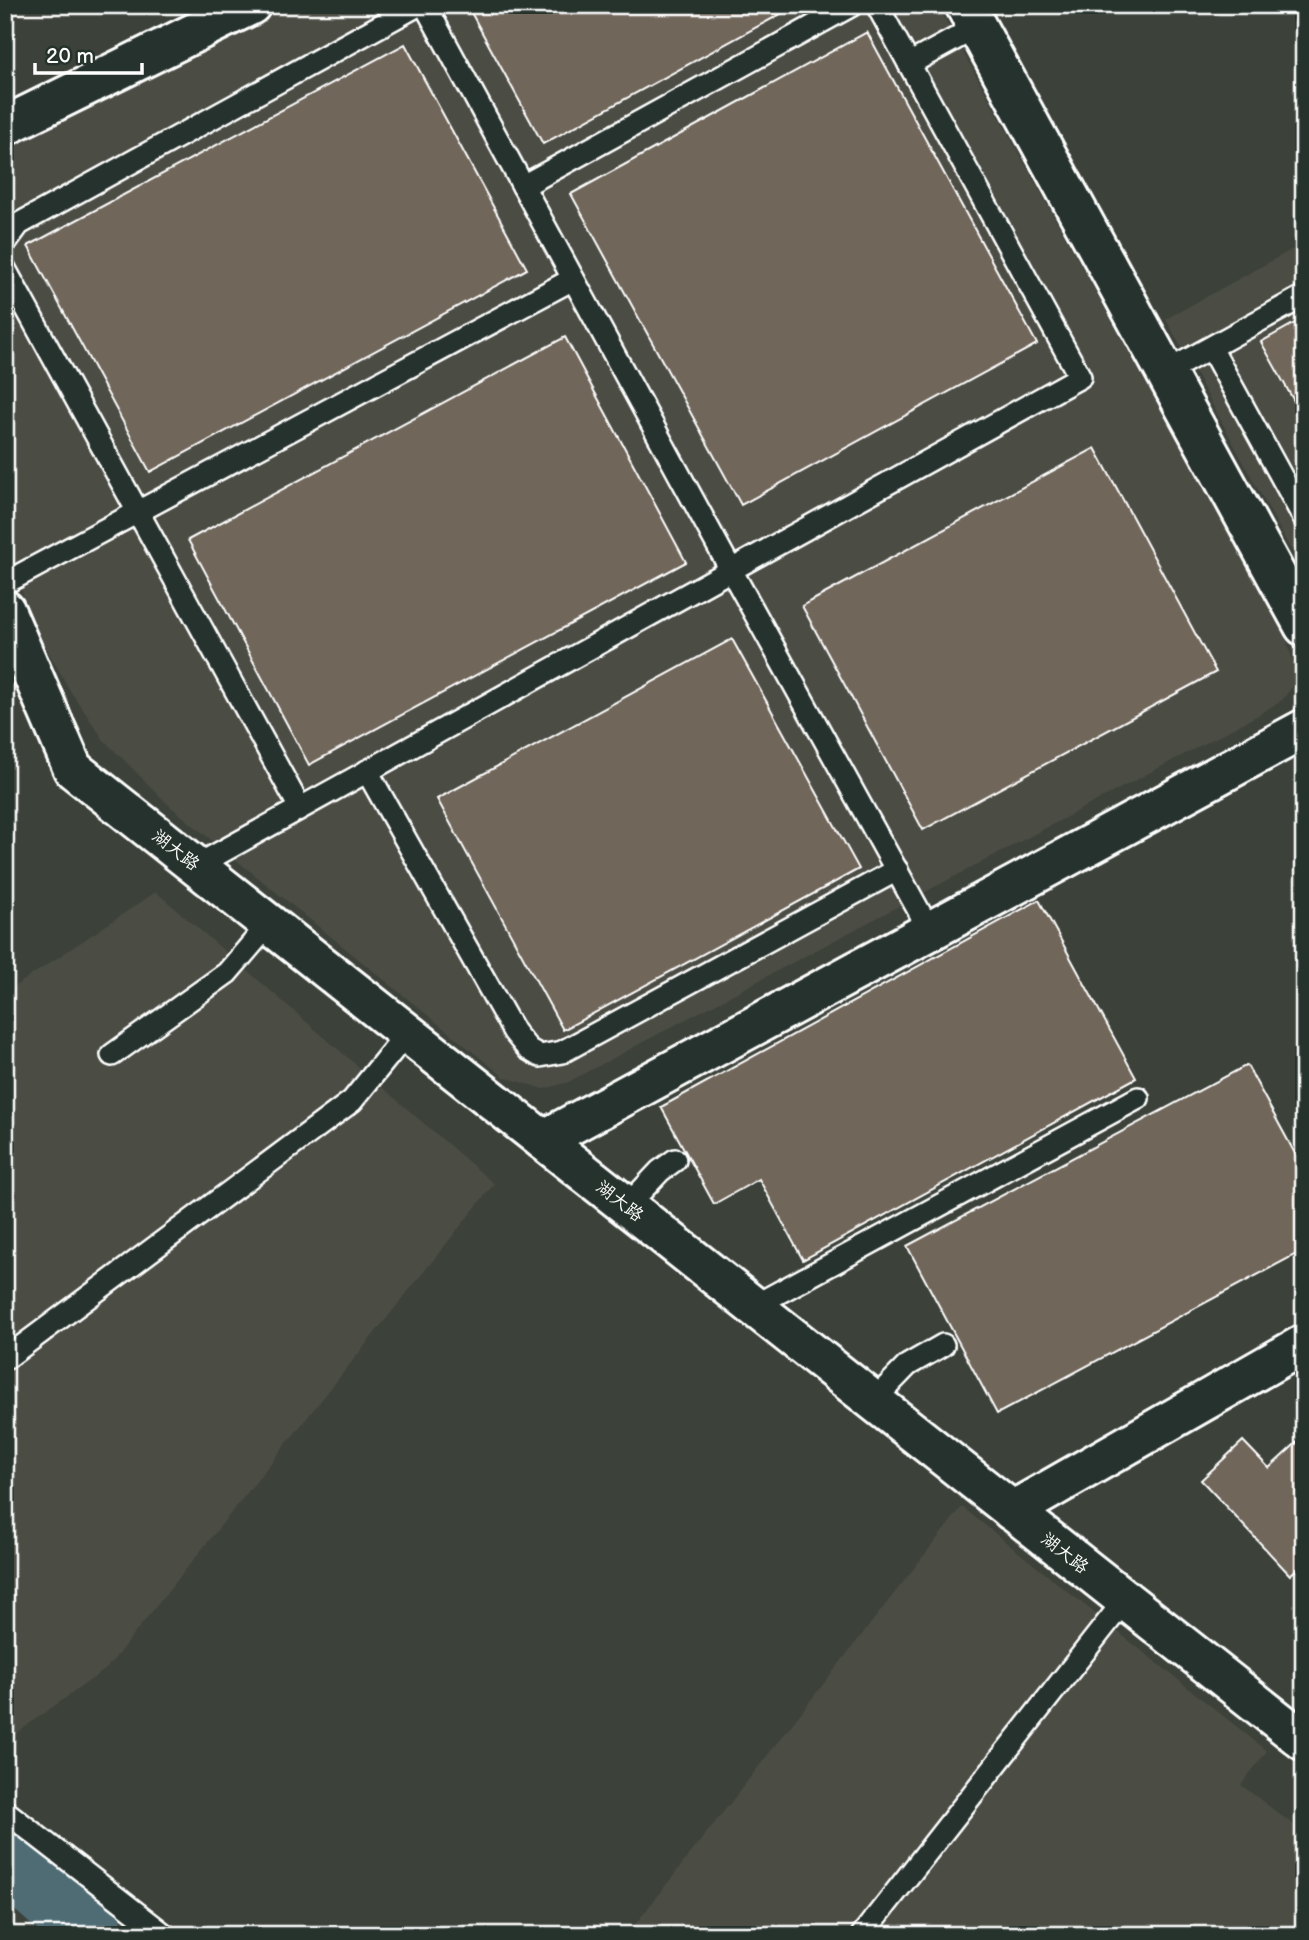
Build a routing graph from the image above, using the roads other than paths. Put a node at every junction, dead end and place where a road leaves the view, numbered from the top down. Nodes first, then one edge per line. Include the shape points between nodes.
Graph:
1 (251, 5) edge
2 (418, 5) edge
3 (425, 5) edge
4 (852, 5) edge
5 (877, 5) edge
6 (972, 16) edge
7 (909, 64) junction
8 (5, 126) edge
9 (523, 186) junction
10 (5, 243) edge
11 (5, 268) edge
12 (573, 279) junction
13 (1304, 296) edge
14 (1211, 348) junction
15 (1166, 372) junction
16 (138, 512) junction
17 (1304, 518) edge
18 (731, 570) junction
19 (5, 583) edge
20 (5, 610) edge
21 (1304, 626) edge
22 (1304, 729) edge
23 (367, 771) junction
24 (300, 808) junction
25 (196, 866) junction
26 (897, 870) junction
27 (269, 924) junction
28 (930, 931) junction
29 (407, 1033) junction
30 (112, 1055) dead end
31 (1138, 1098) dead end
32 (543, 1140) junction
33 (675, 1160) dead end
34 (627, 1206) junction
35 (754, 1306) junction
36 (1304, 1344) edge
37 (943, 1345) dead end
38 (5, 1359) edge
39 (873, 1401) junction
40 (1012, 1511) junction
41 (1125, 1600) junction
42 (1304, 1741) edge
43 (5, 1811) edge
44 (165, 1935) edge
45 (862, 1935) edge

1 - 8 street
2 - 10 lane via 19,224
3 - 9 lane
4 - 9 lane
5 - 7 lane
6 - 7 lane
6 - 15 street
7 - 18 lane via 1080,377
9 - 12 lane
11 - 16 lane
12 - 16 lane
12 - 18 lane
13 - 14 lane
14 - 15 lane
14 - 17 lane
15 - 21 street
16 - 19 lane
16 - 24 lane
18 - 23 lane
18 - 26 lane
20 - 25 street, 湖大路 via 73,769
22 - 28 street
23 - 24 lane
23 - 26 lane via 514,1032 540,1056 562,1052
24 - 25 lane
25 - 27 street, 湖大路
26 - 28 lane
27 - 29 street, 湖大路
27 - 30 lane via 227,973
28 - 32 street
29 - 32 street, 湖大路
29 - 38 lane via 352,1101
31 - 35 lane
32 - 34 street, 湖大路
33 - 34 lane
34 - 35 street, 湖大路
35 - 39 street, 湖大路
36 - 40 street
37 - 39 lane via 908,1365
39 - 40 street, 湖大路
40 - 41 street, 湖大路
41 - 42 street, 湖大路
41 - 45 lane
43 - 44 lane

